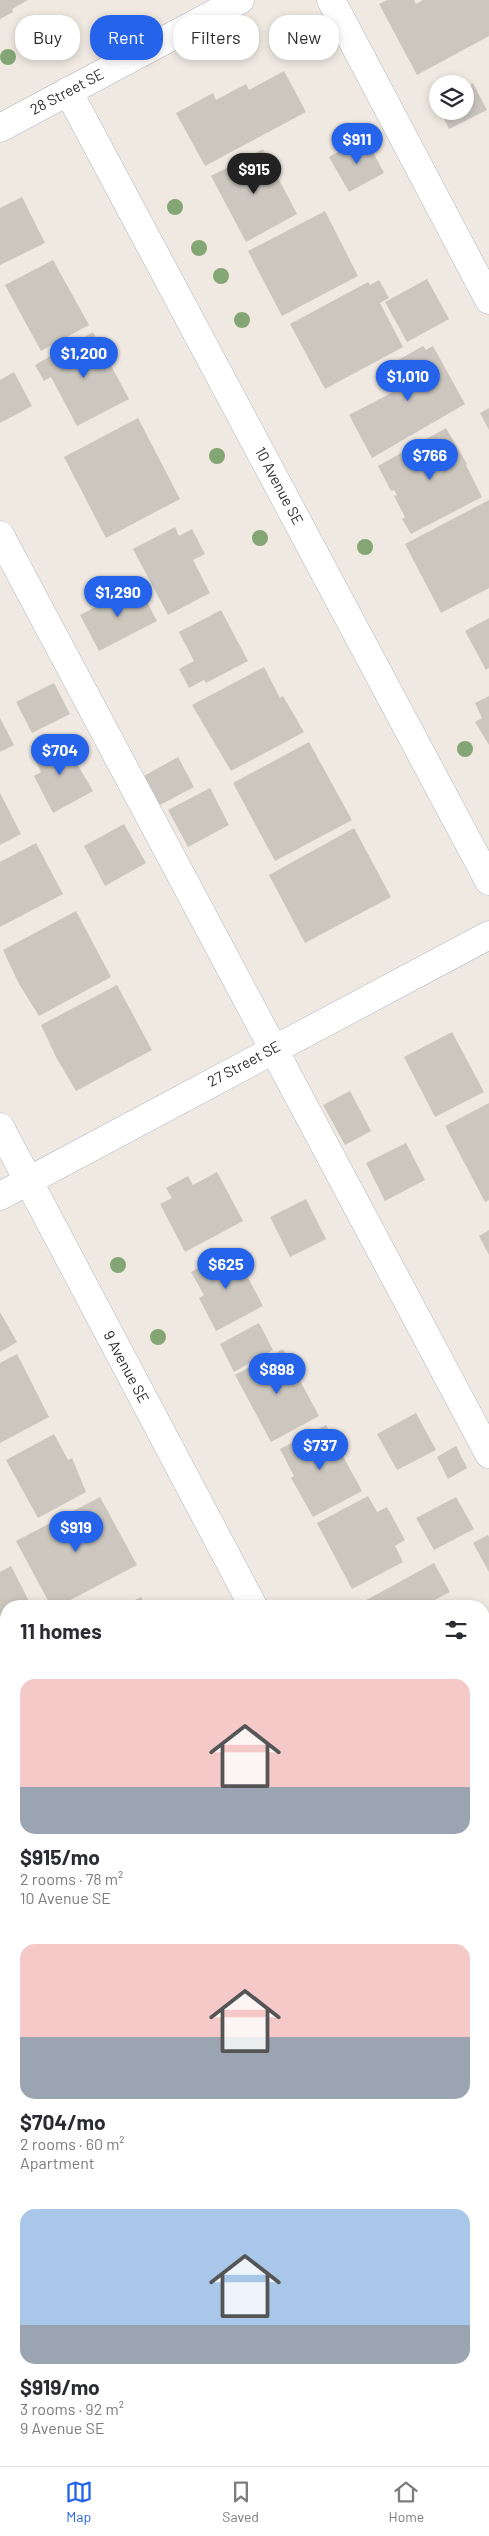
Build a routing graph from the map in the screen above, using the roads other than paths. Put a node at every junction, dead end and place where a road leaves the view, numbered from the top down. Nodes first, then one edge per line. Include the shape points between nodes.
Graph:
1 (240, 0) edge
2 (330, 0) edge
3 (68, 91) junction
4 (0, 128) edge
5 (489, 300) edge
6 (0, 535) edge
7 (489, 880) edge
8 (489, 935) edge
9 (274, 1048) junction
10 (0, 1127) edge
11 (28, 1181) junction
12 (0, 1196) edge
13 (489, 1454) edge
14 (250, 1600) edge

1 - 3 street, 28 Street SE
2 - 5 street
3 - 4 street, 28 Street SE
3 - 7 street, 10 Avenue SE
6 - 9 street
8 - 9 street, 27 Street SE
9 - 11 street, 27 Street SE
9 - 13 street
10 - 11 street, 9 Avenue SE
11 - 12 street, 27 Street SE
11 - 14 street, 9 Avenue SE

